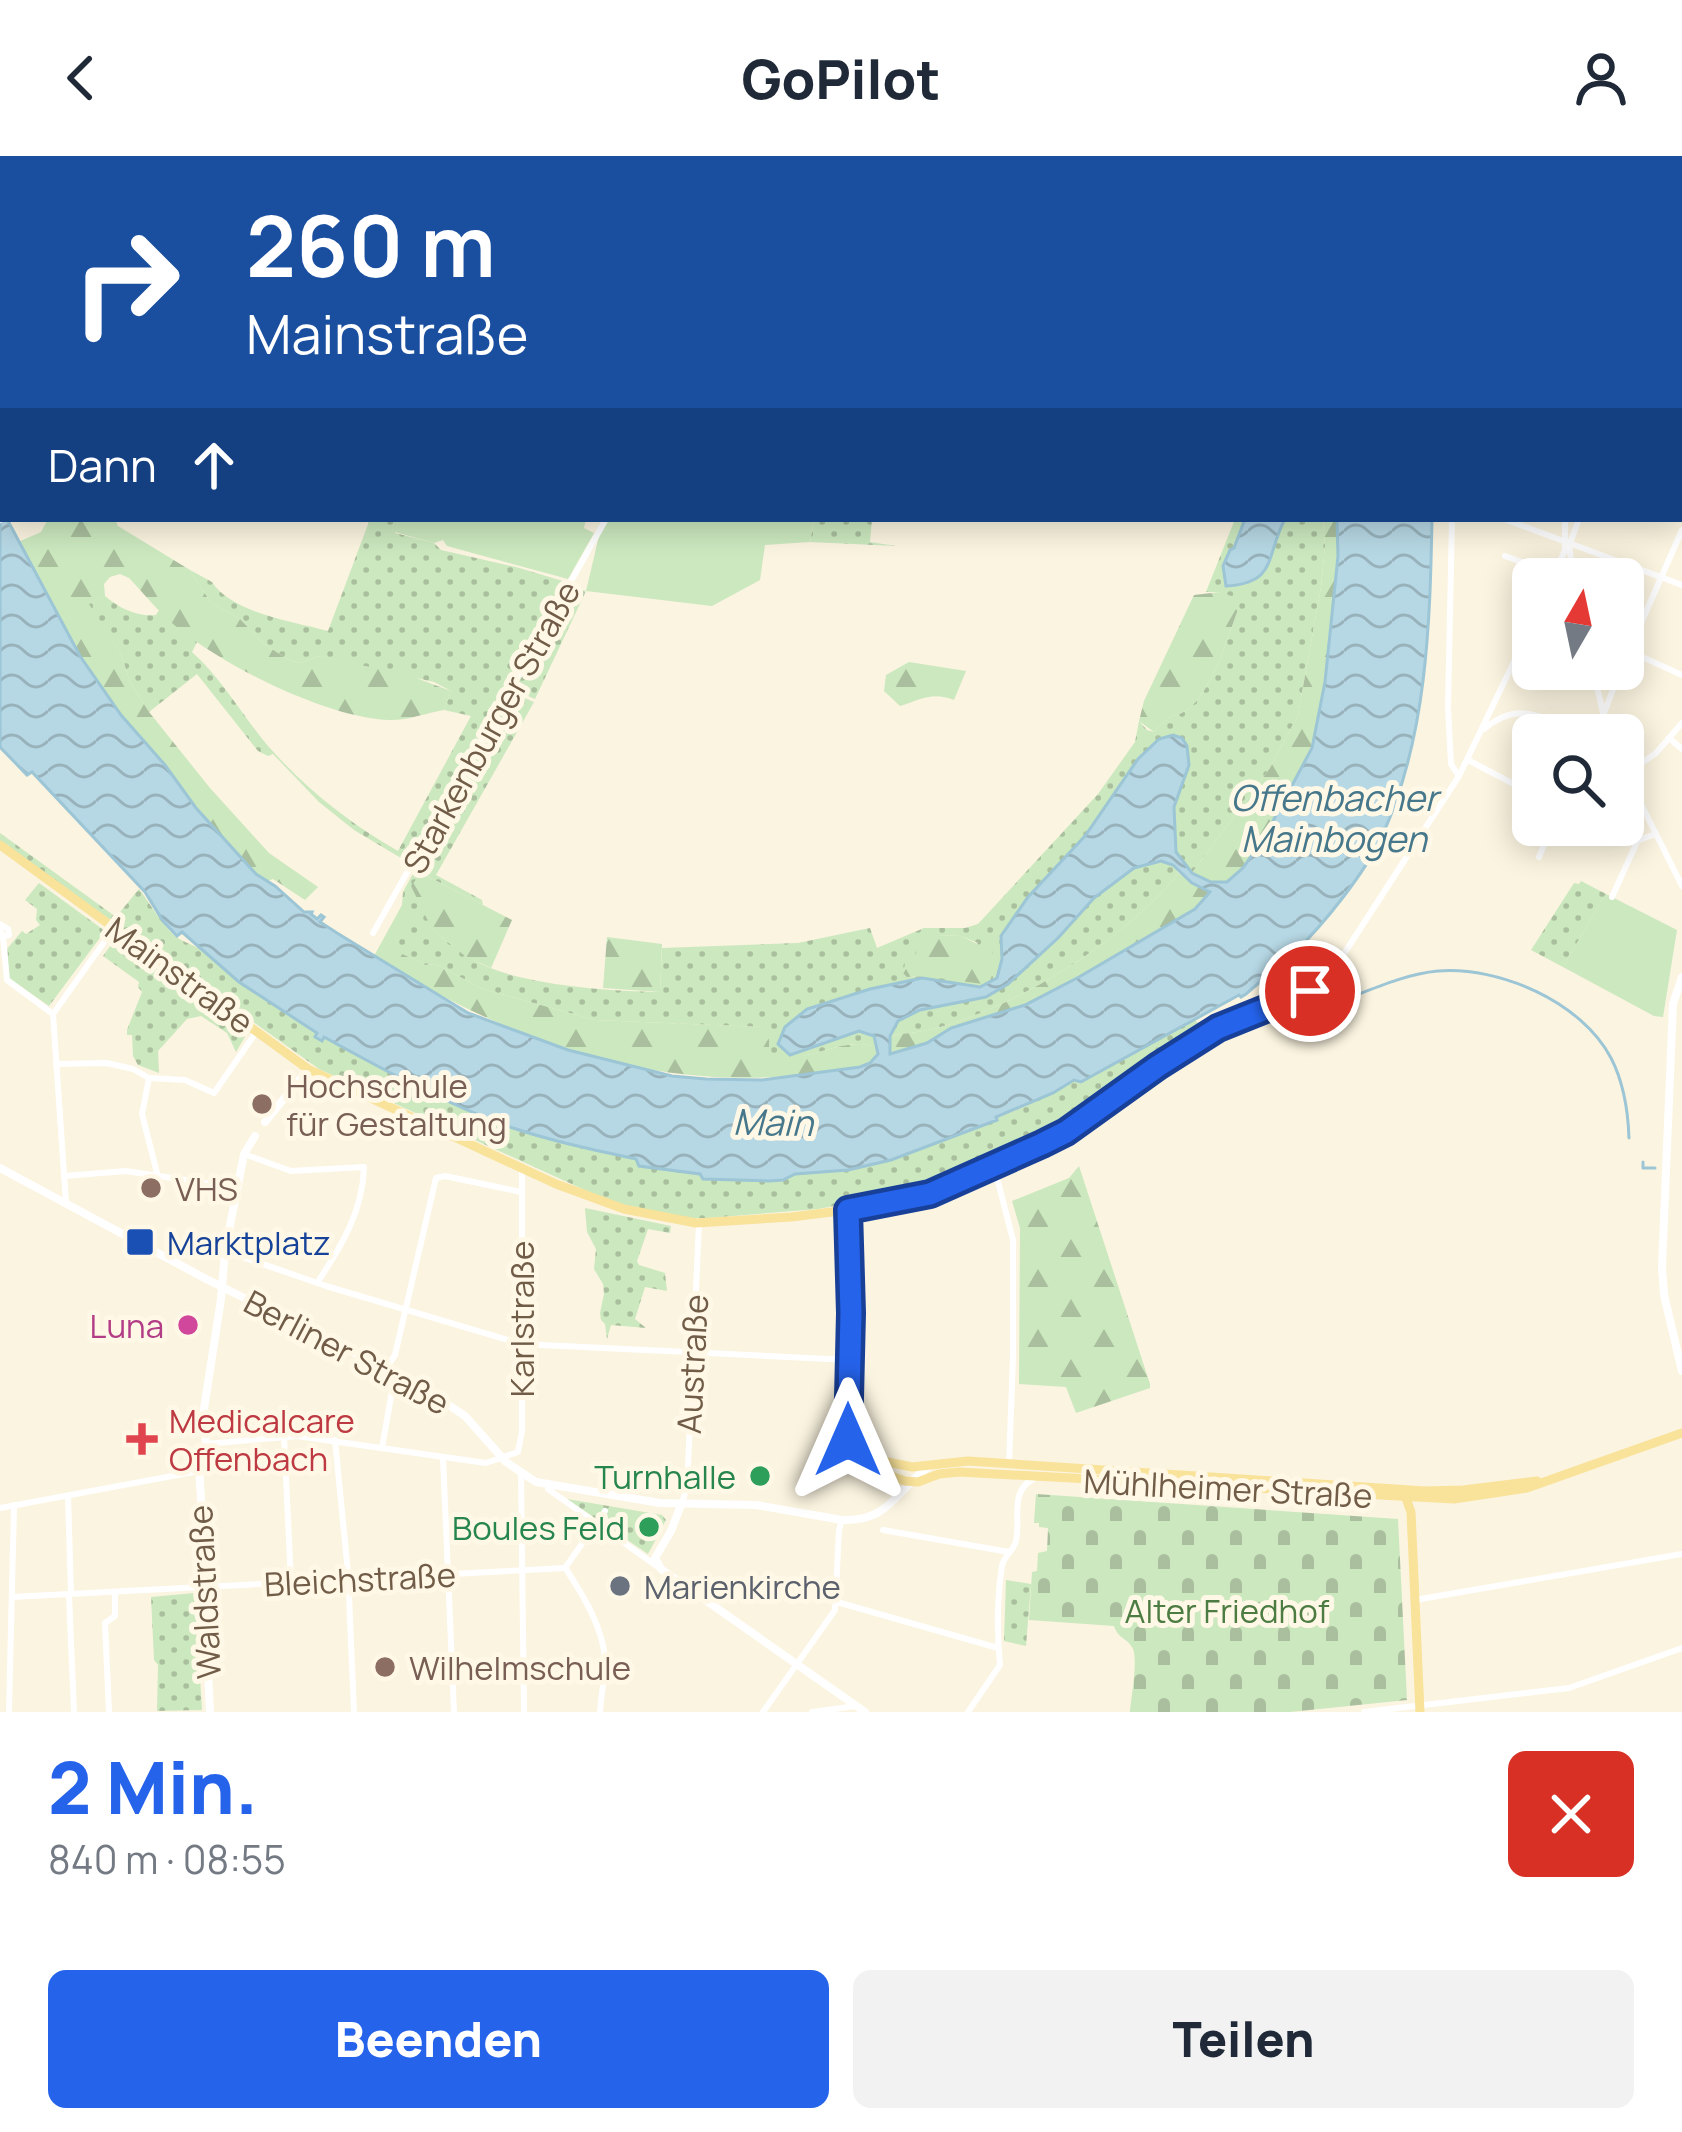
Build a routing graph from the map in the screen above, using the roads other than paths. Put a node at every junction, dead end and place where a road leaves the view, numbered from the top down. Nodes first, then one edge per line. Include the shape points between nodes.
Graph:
1 (604, 522) edge
2 (1452, 522) edge
3 (1512, 522) edge
4 (1565, 522) edge
5 (1578, 522) edge
6 (1682, 530) edge
7 (1567, 543) junction
8 (1505, 556) dead end
9 (1561, 558) edge
10 (1570, 558) edge
11 (1512, 559) edge
12 (1662, 577) junction
13 (1682, 585) edge
14 (1644, 617) edge
15 (1644, 658) edge
16 (1512, 668) edge
17 (1682, 675) edge
18 (1598, 690) edge
19 (1612, 690) edge
20 (1501, 692) junction
21 (1602, 711) junction
22 (1515, 713) junction
23 (1524, 714) edge
24 (1602, 714) edge
25 (1603, 714) edge
26 (1682, 723) edge
27 (1481, 732) junction
28 (1669, 738) junction
29 (1682, 749) edge
30 (1468, 760) junction
31 (1644, 762) edge
32 (1459, 776) junction
33 (1512, 783) edge
34 (1644, 812) edge
35 (1655, 834) junction
36 (1644, 839) edge
37 (0, 845) edge
38 (1543, 846) edge
39 (1635, 846) edge
40 (1539, 857) dead end
41 (1682, 889) edge
42 (1612, 897) dead end
43 (114, 928) junction
44 (1, 930) edge
45 (374, 933) dead end
46 (1682, 977) edge
47 (53, 1014) junction
48 (257, 1031) junction
49 (56, 1064) junction
50 (308, 1069) junction
51 (149, 1078) junction
52 (265, 1122) dead end
53 (255, 1136) dead end
54 (244, 1154) junction
55 (994, 1166) junction
56 (0, 1168) edge
57 (522, 1169) junction
58 (64, 1176) junction
59 (158, 1177) junction
60 (237, 1188) junction
61 (521, 1192) junction
62 (66, 1203) junction
63 (848, 1210) junction
64 (699, 1223) junction
65 (225, 1251) junction
66 (317, 1282) junction
67 (222, 1286) junction
68 (404, 1308) junction
69 (521, 1344) junction
70 (693, 1352) junction
71 (850, 1360) junction
72 (391, 1370) junction
73 (1682, 1371) edge
74 (1678, 1432) edge
75 (284, 1436) junction
76 (335, 1440) junction
77 (206, 1444) junction
78 (382, 1448) junction
79 (862, 1456) junction
80 (443, 1458) junction
81 (502, 1458) junction
82 (925, 1466) junction
83 (904, 1467) junction
84 (1004, 1470) junction
85 (199, 1471) junction
86 (521, 1474) junction
87 (1046, 1477) junction
88 (1545, 1481) junction
89 (536, 1482) junction
90 (910, 1483) junction
91 (522, 1486) junction
92 (547, 1487) junction
93 (1407, 1494) junction
94 (68, 1496) junction
95 (1018, 1497) junction
96 (1432, 1499) junction
97 (14, 1505) junction
98 (681, 1505) junction
99 (0, 1508) edge
100 (605, 1511) dead end
101 (842, 1520) junction
102 (596, 1525) junction
103 (1411, 1526) junction
104 (883, 1530) dead end
105 (1410, 1540) junction
106 (1009, 1552) junction
107 (1682, 1554) edge
108 (661, 1569) junction
109 (523, 1570) junction
110 (567, 1572) junction
111 (448, 1574) junction
112 (349, 1580) junction
113 (291, 1583) junction
114 (206, 1588) junction
115 (115, 1592) junction
116 (70, 1595) junction
117 (12, 1597) junction
118 (1415, 1600) junction
119 (837, 1602) junction
120 (11, 1642) junction
121 (0, 1645) edge
122 (998, 1648) junction
123 (1682, 1648) edge
124 (796, 1665) junction
125 (861, 1709) edge
126 (1420, 1709) edge
127 (8, 1712) edge
128 (74, 1712) edge
129 (110, 1712) edge
130 (209, 1712) edge
131 (354, 1712) edge
132 (454, 1712) edge
133 (524, 1712) edge
134 (600, 1712) edge
135 (763, 1712) edge
136 (812, 1712) edge
137 (968, 1712) edge
138 (1364, 1712) edge

1 - 45 street, Starkenburger Straße
2 - 32 street via 1447,698 1450,764
3 - 7 street
4 - 7 street
5 - 7 street
6 - 12 street
7 - 9 street
7 - 10 street
7 - 12 street
8 - 11 street
12 - 13 street
12 - 14 street
15 - 17 street
16 - 20 street, Mainstraße
18 - 21 street
19 - 21 street
20 - 22 street via 1502,708
20 - 27 street, Mainstraße
21 - 24 street
21 - 25 street
22 - 23 street
22 - 27 street
26 - 28 street
27 - 30 street, Mainstraße
28 - 29 street
28 - 31 street
30 - 32 street, Mainstraße
30 - 33 street
32 - 55 street, Mainstraße via 1327,980 1228,1024 1066,1132
34 - 35 street
35 - 36 street
35 - 41 street
37 - 43 main road, Mainstraße
38 - 40 street
39 - 42 street
43 - 47 street
43 - 48 main road, Mainstraße
44 - 47 street via 8,980
46 - 73 street via 1672,1004 1662,1276
47 - 49 street
48 - 50 main road, Mainstraße
48 - 51 street via 218,1091
49 - 51 street via 107,1063
49 - 58 street
50 - 52 street
50 - 57 main road, Mainstraße
51 - 59 street via 142,1114
53 - 54 street
54 - 60 street
54 - 66 street via 291,1171 364,1167 348,1231
55 - 63 street, Mainstraße via 930,1194
55 - 84 street via 1013,1240
56 - 62 street, Berliner Straße
57 - 61 street, Karlstraße
57 - 64 main road, Mainstraße via 604,1203
58 - 59 street
58 - 62 street
59 - 60 street
60 - 65 street
61 - 68 street via 441,1176
61 - 69 street, Karlstraße
62 - 67 street, Berliner Straße
63 - 64 main road, Mainstraße
63 - 71 main road
64 - 70 street, Austraße
65 - 66 street
65 - 67 street
66 - 68 street
67 - 72 street, Berliner Straße
67 - 77 street
68 - 69 street
68 - 72 street
69 - 70 street
69 - 81 street, Karlstraße via 520,1445
70 - 71 street
70 - 98 street, Austraße
71 - 79 main road via 847,1435
72 - 78 street
72 - 81 street, Berliner Straße via 455,1408
74 - 88 main road, Mühlheimer Straße
75 - 76 street
75 - 77 street
75 - 113 street
76 - 78 street
76 - 112 street
77 - 85 street
78 - 80 street
79 - 83 main road, Mühlheimer Straße
79 - 90 main road
80 - 81 street
80 - 111 street
81 - 86 street, Berliner Straße
82 - 83 main road, Mühlheimer Straße
82 - 84 main road, Mühlheimer Straße via 968,1461
82 - 90 street
83 - 90 street
84 - 87 main road, Mühlheimer Straße
84 - 90 main road, Mühlheimer Straße
84 - 93 main road, Mühlheimer Straße
84 - 95 street
85 - 94 street
85 - 114 street, Waldstraße
86 - 89 street, Berliner Straße
86 - 91 street
87 - 93 main road, Mühlheimer Straße
87 - 95 street via 1027,1482
88 - 93 main road, Mühlheimer Straße
88 - 96 main road, Mühlheimer Straße via 1489,1496
89 - 91 street
89 - 92 street, Berliner Straße
90 - 101 street via 876,1515
91 - 109 street
92 - 98 street, Berliner Straße
92 - 102 street
93 - 96 main road, Mühlheimer Straße
93 - 103 main road
93 - 105 main road
94 - 97 street
94 - 116 street
95 - 106 street
96 - 103 main road
97 - 99 street
97 - 117 street
98 - 101 street, Berliner Straße
98 - 108 street via 655,1558
100 - 102 street
101 - 119 street
102 - 108 street
102 - 110 street
103 - 105 main road
104 - 106 street
105 - 118 main road
106 - 122 street
107 - 118 street
108 - 124 street
109 - 110 street, Bleichstraße
109 - 111 street, Bleichstraße
109 - 133 street
110 - 134 street via 603,1646
111 - 112 street, Bleichstraße
111 - 132 street
112 - 113 street, Bleichstraße
112 - 131 street
113 - 114 street, Bleichstraße
114 - 115 street, Bleichstraße
114 - 130 street, Waldstraße
115 - 116 street, Bleichstraße
115 - 129 street via 115,1616 105,1623
116 - 117 street, Bleichstraße
116 - 128 street
117 - 120 street
118 - 126 main road
119 - 122 street
119 - 124 street
120 - 121 street
120 - 127 street
122 - 137 street via 999,1668
123 - 126 street via 1569,1688
124 - 125 street
124 - 135 street
125 - 136 street
126 - 138 street

